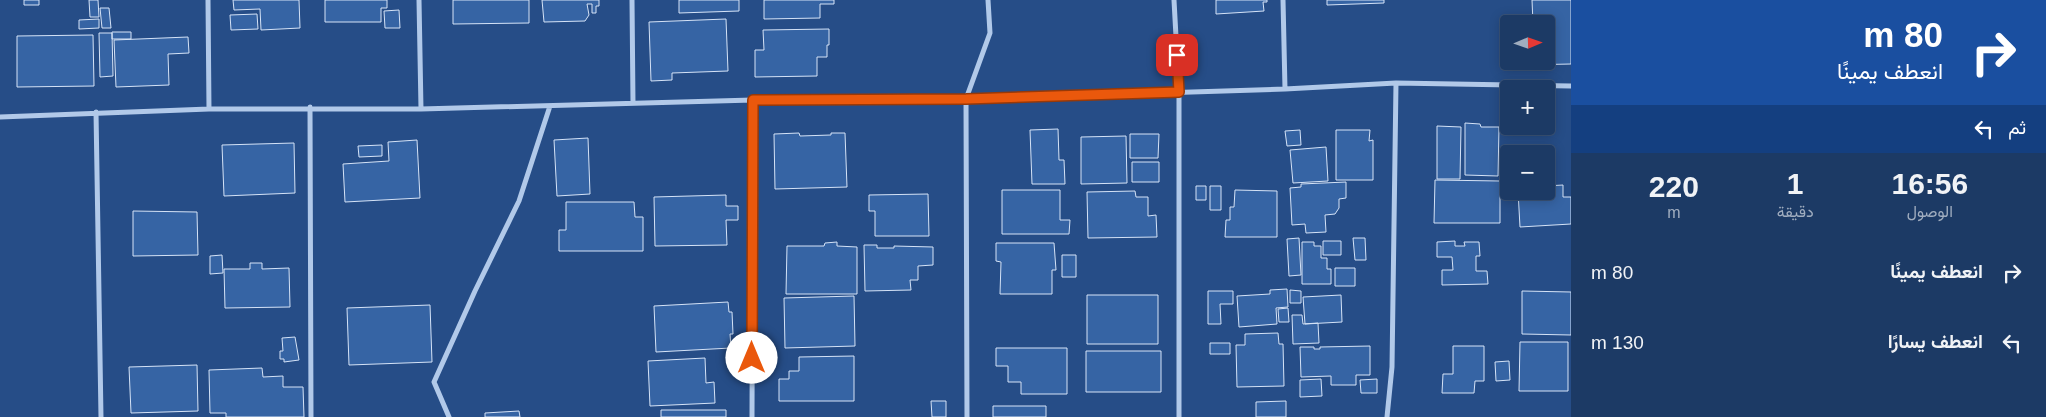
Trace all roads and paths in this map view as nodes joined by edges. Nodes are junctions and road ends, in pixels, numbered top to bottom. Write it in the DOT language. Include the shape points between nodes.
graph roads {
  1 [pos="208,0"];
  2 [pos="420,0"];
  3 [pos="632,0"];
  4 [pos="988,0"];
  5 [pos="1174,0"];
  6 [pos="1283,0"];
  7 [pos="1396,84"];
  8 [pos="1571,86"];
  9 [pos="1285,90"];
  10 [pos="1179,92"];
  11 [pos="966,99"];
  12 [pos="753,100"];
  13 [pos="633,103"];
  14 [pos="550,106"];
  15 [pos="310,108"];
  16 [pos="209,109"];
  17 [pos="421,109"];
  18 [pos="96,112"];
  19 [pos="0,117"];
  20 [pos="101,417"];
  21 [pos="311,417"];
  22 [pos="449,417"];
  23 [pos="752,417"];
  24 [pos="968,417"];
  25 [pos="1179,417"];
  26 [pos="1387,417"];
  1 -- 16 [label="street"];
  2 -- 17 [label="street"];
  3 -- 13 [label="street"];
  4 -- 11 [label="street" via="990,32"];
  5 -- 10 [label="street"];
  6 -- 9 [label="street"];
  7 -- 8 [label="street"];
  7 -- 9 [label="street"];
  7 -- 26 [label="street" via="1392,367"];
  9 -- 10 [label="street"];
  10 -- 11 [label="street"];
  10 -- 25 [label="street"];
  11 -- 12 [label="street"];
  11 -- 24 [label="street"];
  12 -- 13 [label="street"];
  12 -- 23 [label="street"];
  13 -- 14 [label="street"];
  14 -- 17 [label="street"];
  14 -- 22 [label="street" via="519,200 434,382"];
  15 -- 16 [label="street"];
  15 -- 17 [label="street"];
  15 -- 21 [label="street"];
  16 -- 18 [label="street"];
  18 -- 19 [label="street"];
  18 -- 20 [label="street"];
}
